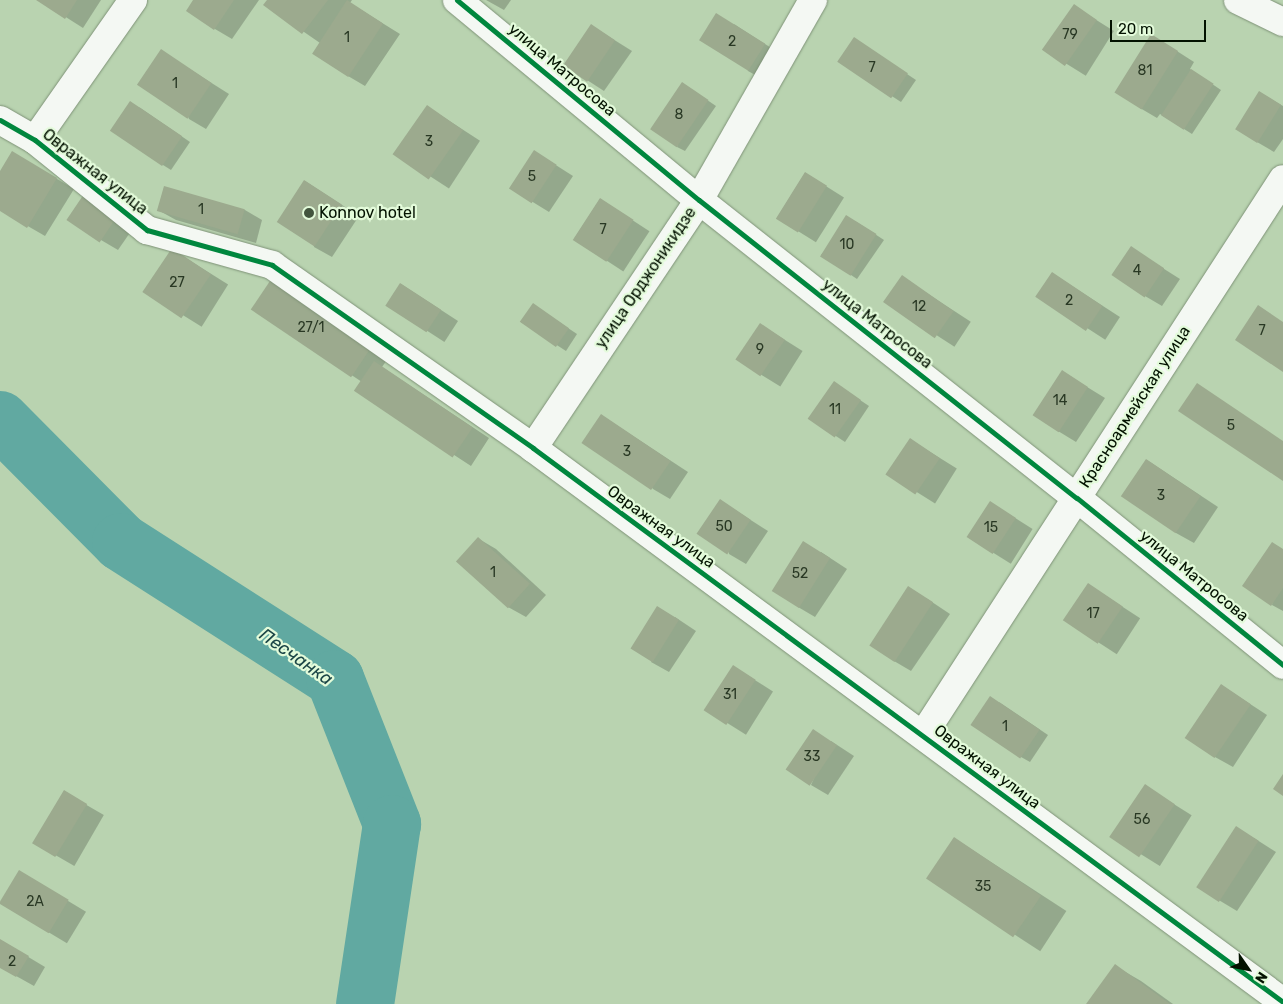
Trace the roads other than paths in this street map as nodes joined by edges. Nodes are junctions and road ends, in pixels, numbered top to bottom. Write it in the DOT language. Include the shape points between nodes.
graph roads {
  1 [pos="134,0"];
  2 [pos="457,0"];
  3 [pos="813,0"];
  4 [pos="1238,0"];
  5 [pos="1283,22"];
  6 [pos="0,120"];
  7 [pos="35,140"];
  8 [pos="1283,179"];
  9 [pos="699,200"];
  10 [pos="533,448"];
  11 [pos="1077,498"];
  12 [pos="1283,665"];
  13 [pos="923,735"];
  14 [pos="1283,1002"];
  1 -- 7 [label="street"];
  2 -- 9 [label="street, улица Матросова"];
  3 -- 9 [label="street, улица Орджоникидзе"];
  4 -- 5 [label="street"];
  6 -- 7 [label="street, Овражная улица"];
  7 -- 10 [label="street, Овражная улица" via="147,230 272,265"];
  8 -- 11 [label="street, Красноармейская улица"];
  9 -- 10 [label="street, улица Орджоникидзе"];
  9 -- 11 [label="street, улица Матросова"];
  10 -- 13 [label="street, Овражная улица"];
  11 -- 12 [label="street, улица Матросова"];
  11 -- 13 [label="street, Красноармейская улица"];
  13 -- 14 [label="street, Овражная улица"];
}
